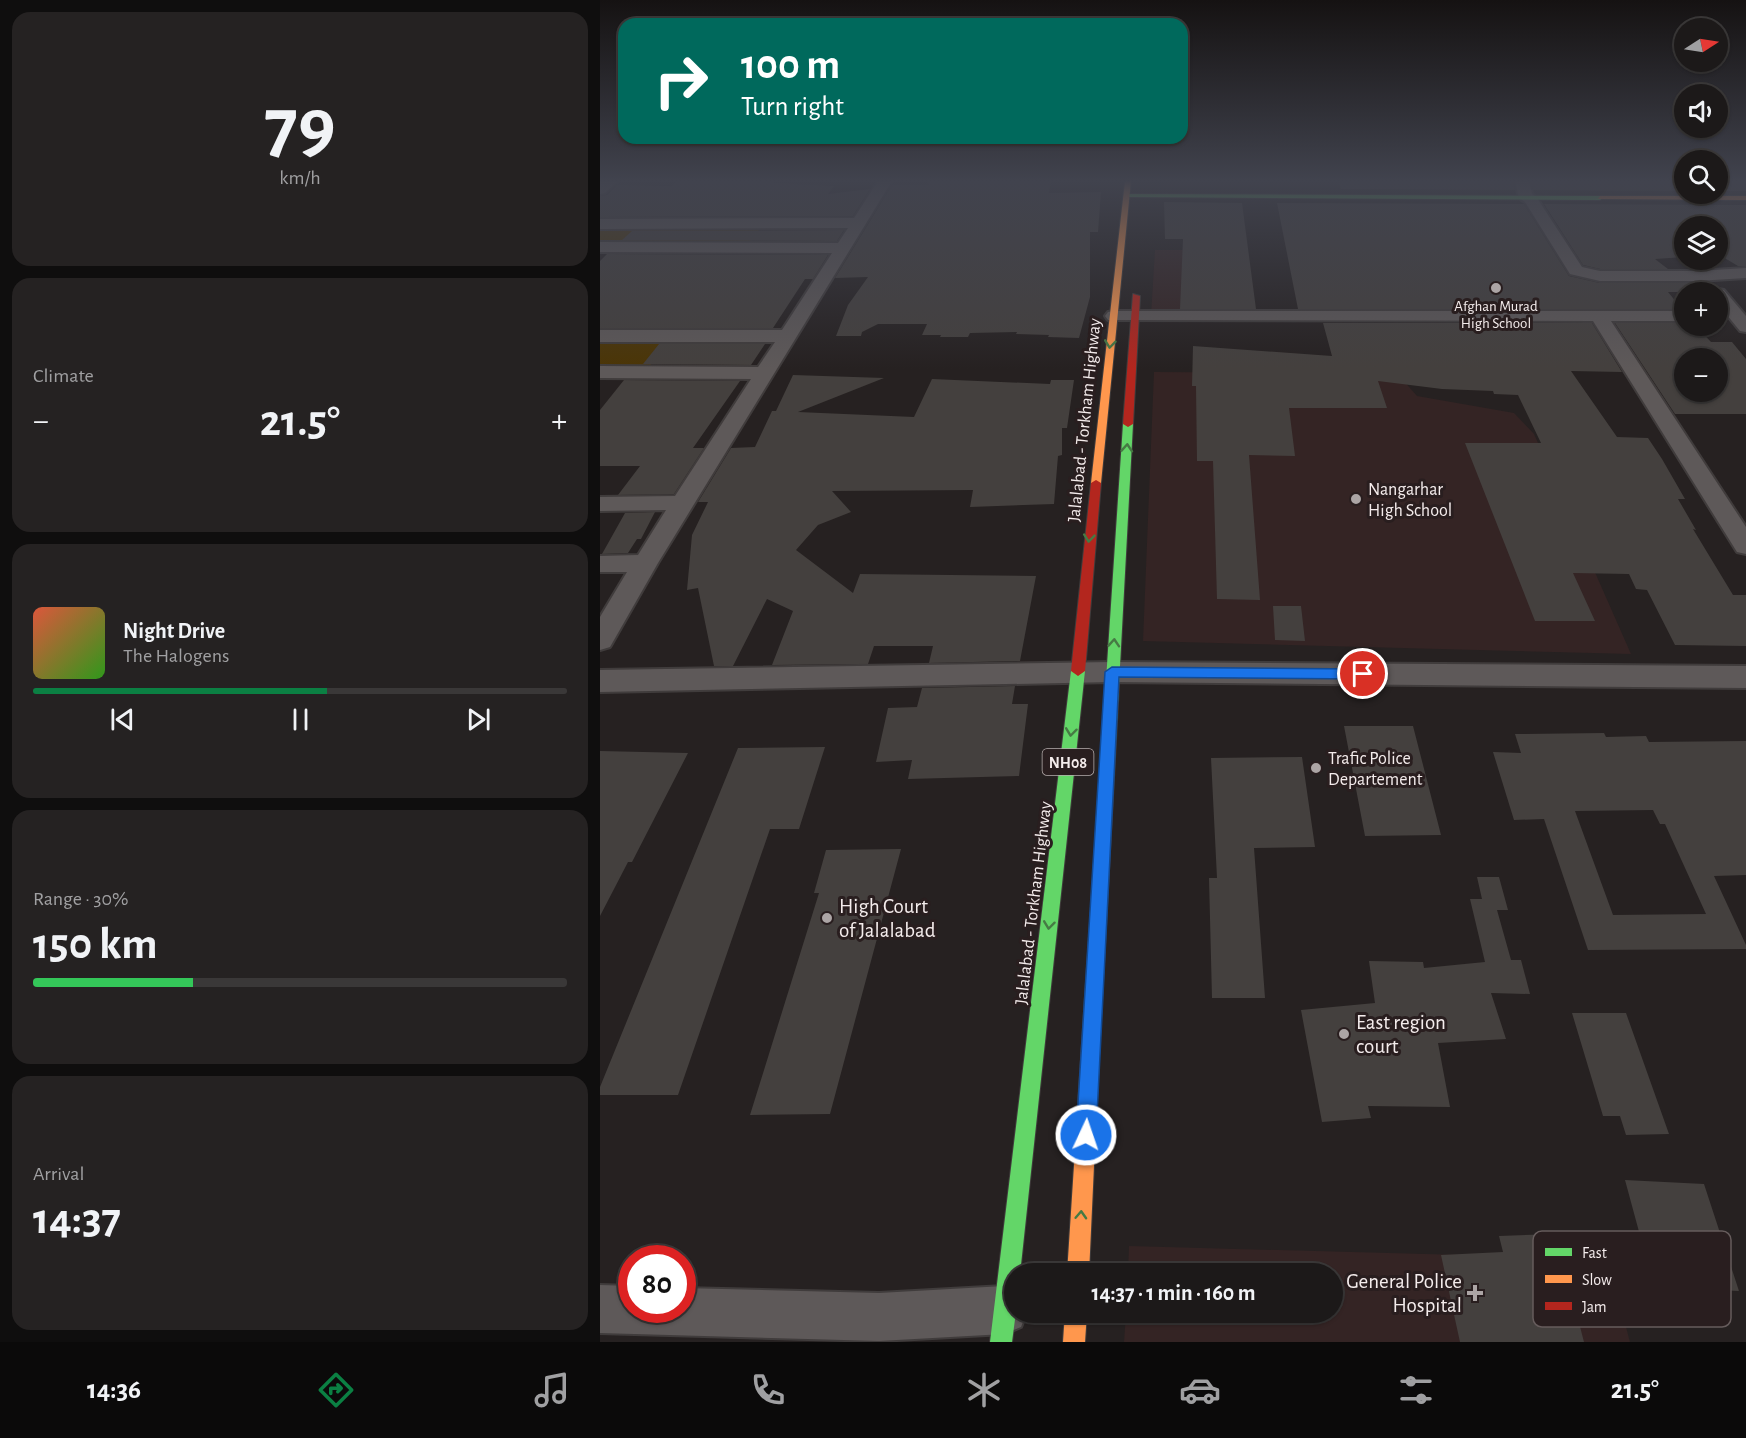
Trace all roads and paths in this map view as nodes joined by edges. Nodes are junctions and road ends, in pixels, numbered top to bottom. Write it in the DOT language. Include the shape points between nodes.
graph roads {
  1 [pos="846,244"];
  2 [pos="1122,244"];
  3 [pos="1559,244"];
  4 [pos="600,247"];
  5 [pos="843,248"];
  6 [pos="1746,273"];
  7 [pos="1697,276"];
  8 [pos="1707,282"];
  9 [pos="1137,284"];
  10 [pos="1728,306"];
  11 [pos="1114,316"];
  12 [pos="1135,316"];
  13 [pos="1599,316"];
  14 [pos="1674,316"];
  15 [pos="1741,321"];
  16 [pos="600,336"];
  17 [pos="787,336"];
  18 [pos="600,372"];
  19 [pos="765,373"];
  20 [pos="600,504"];
  21 [pos="683,504"];
  22 [pos="1746,546"];
  23 [pos="645,563"];
  24 [pos="600,564"];
  25 [pos="600,640"];
  26 [pos="1112,672"];
  27 [pos="1078,673"];
  28 [pos="1746,677"];
  29 [pos="600,681"];
  30 [pos="1079,1263"];
  31 [pos="600,1310"];
  32 [pos="1075,1323"];
  33 [pos="1002,1326"];
  34 [pos="1074,1342"];
  1 -- 5 [label="street"];
  2 -- 11 [label="main road, Jalalabad - Torkham Highway / NH08"];
  3 -- 7 [label="street" via="1576,270 1590,275"];
  4 -- 5 [label="street"];
  5 -- 17 [label="street"];
  6 -- 7 [label="street"];
  7 -- 8 [label="street"];
  9 -- 12 [label="main road, NH08"];
  10 -- 15 [label="street"];
  11 -- 12 [label="street"];
  11 -- 27 [label="main road, Jalalabad - Torkham Highway / NH08, one-way"];
  12 -- 13 [label="street"];
  26 -- 12 [label="main road, NH08, one-way"];
  13 -- 14 [label="street"];
  13 -- 22 [label="street"];
  16 -- 17 [label="street"];
  17 -- 19 [label="street"];
  18 -- 19 [label="street"];
  19 -- 21 [label="street"];
  20 -- 21 [label="street"];
  21 -- 23 [label="street"];
  23 -- 24 [label="street"];
  23 -- 25 [label="street"];
  26 -- 27 [label="street"];
  26 -- 28 [label="street"];
  30 -- 26 [label="main road, NH08, one-way"];
  27 -- 29 [label="street"];
  27 -- 33 [label="main road, Jalalabad - Torkham Highway / NH08, one-way"];
  31 -- 33 [label="street" via="879,1317"];
  32 -- 34 [label="main road"];
}
